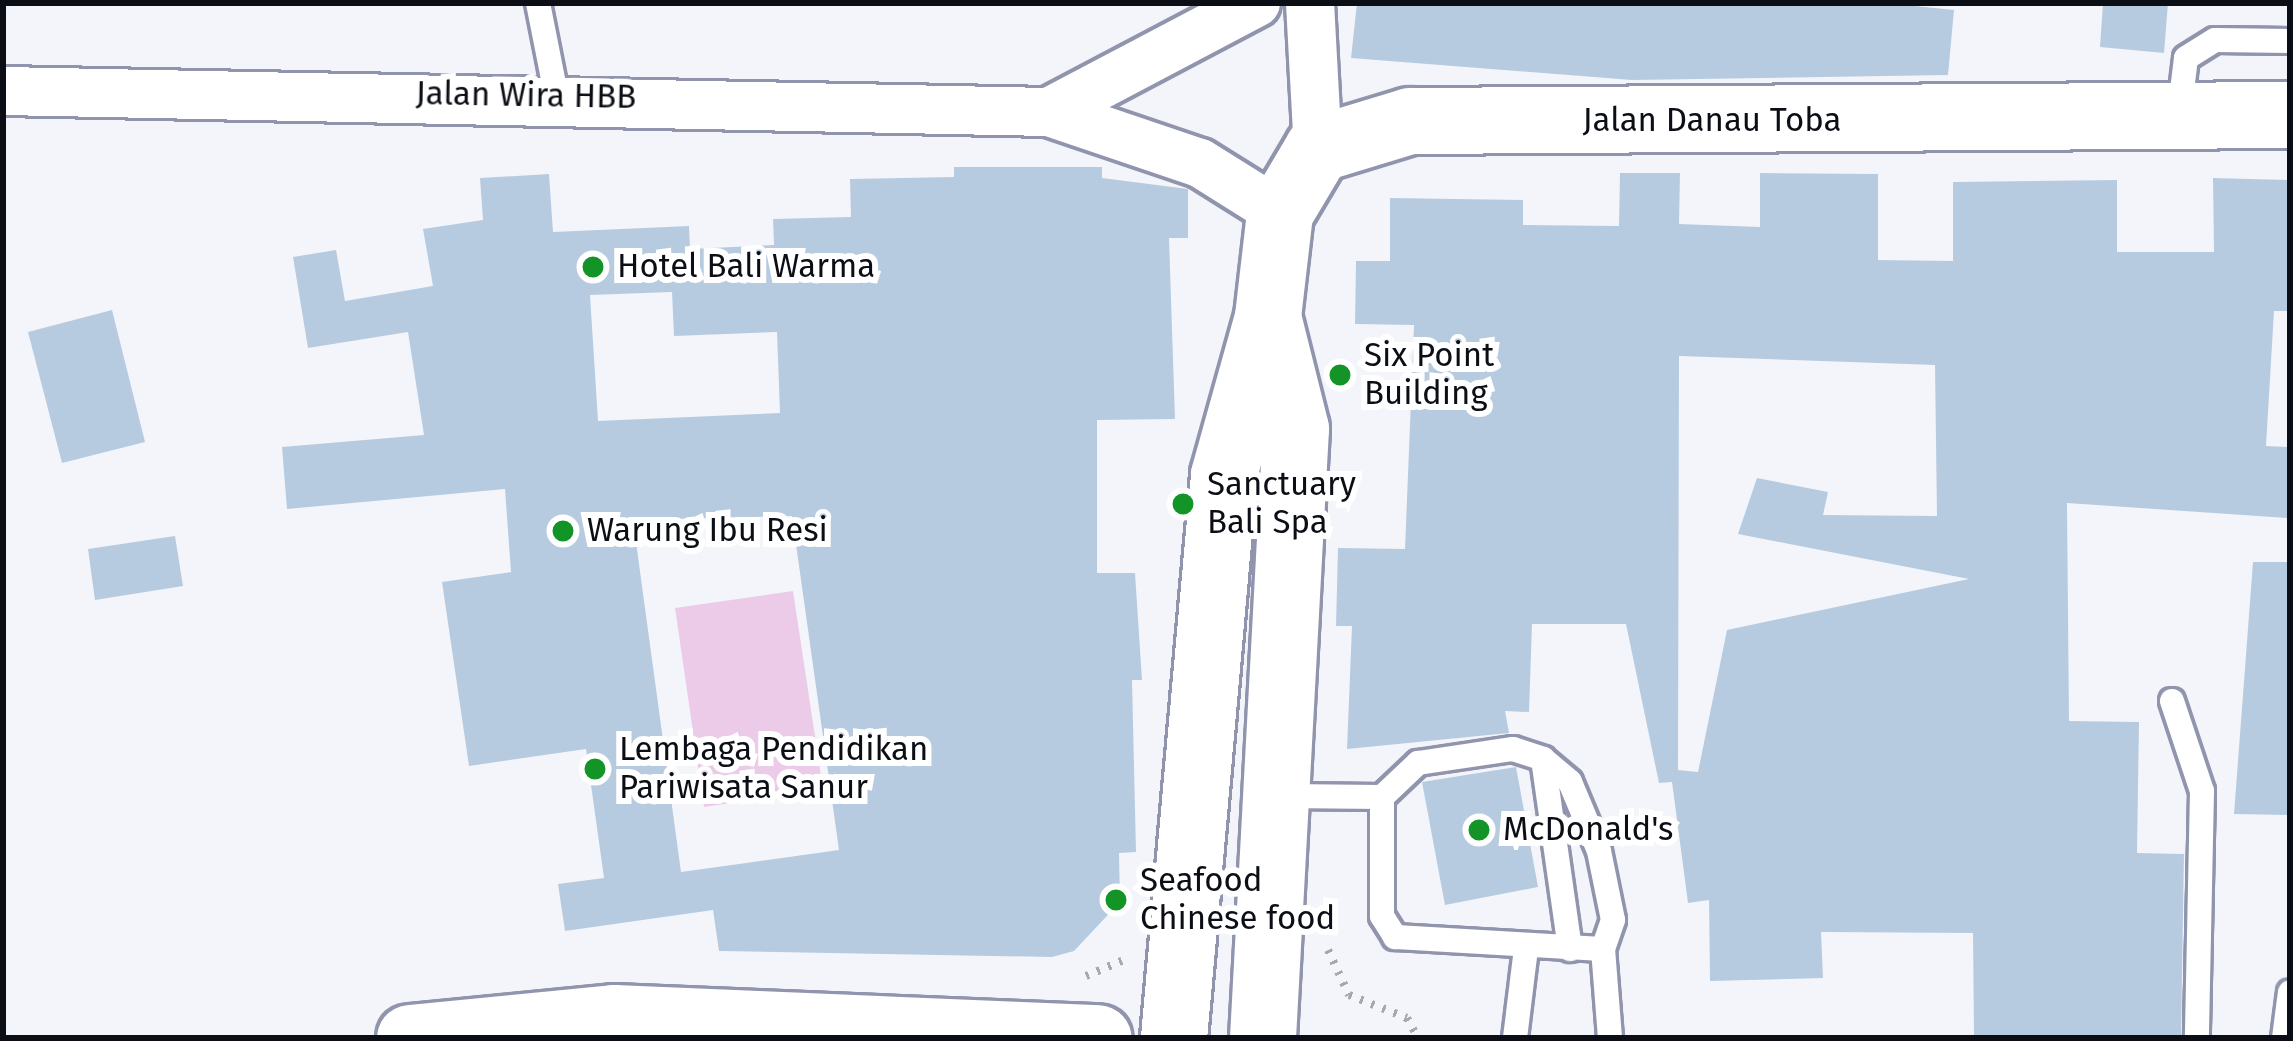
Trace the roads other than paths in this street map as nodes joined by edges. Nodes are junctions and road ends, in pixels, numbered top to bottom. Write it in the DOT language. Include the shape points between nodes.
graph roads {
  1 [pos="538,3"];
  2 [pos="1256,3"];
  3 [pos="1310,3"];
  4 [pos="2290,41"];
  5 [pos="3,91"];
  6 [pos="556,94"];
  7 [pos="1049,112"];
  8 [pos="2290,115"];
  9 [pos="2179,117"];
  10 [pos="1318,149"];
  11 [pos="1280,213"];
  12 [pos="1268,317"];
  13 [pos="2173,701"];
  14 [pos="1543,759"];
  15 [pos="1283,796"];
  16 [pos="1382,797"];
  17 [pos="1526,950"];
  18 [pos="1570,950"];
  19 [pos="1604,950"];
  20 [pos="2290,992"];
  21 [pos="410,1038"];
  22 [pos="1099,1038"];
  23 [pos="1174,1038"];
  24 [pos="1263,1038"];
  25 [pos="1515,1038"];
  26 [pos="1610,1038"];
  27 [pos="2197,1038"];
  28 [pos="2284,1038"];
  1 -- 6 [label="lane"];
  2 -- 7 [label="street, Jalan Wira HBB"];
  3 -- 10 [label="street"];
  4 -- 9 [label="lane" via="2215,40 2186,58"];
  5 -- 6 [label="street, Jalan Wira HBB"];
  6 -- 7 [label="street, Jalan Wira HBB"];
  7 -- 11 [label="street, Jalan Wira HBB" via="1200,163"];
  8 -- 9 [label="main road, Jalan Danau Toba"];
  9 -- 10 [label="main road, Jalan Danau Toba" via="1410,121"];
  10 -- 11 [label="main road"];
  11 -- 12 [label="main road"];
  12 -- 15 [label="main road" via="1296,428"];
  12 -- 23 [label="main road" via="1224,476"];
  13 -- 27 [label="lane" via="2202,790"];
  14 -- 16 [label="lane" via="1513,749 1418,764"];
  14 -- 18 [label="lane"];
  14 -- 19 [label="lane" via="1591,820 1613,920"];
  15 -- 16 [label="lane"];
  15 -- 24 [label="main road"];
  16 -- 17 [label="lane" via="1382,916 1395,937"];
  17 -- 18 [label="lane"];
  17 -- 25 [label="lane"];
  18 -- 19 [label="lane"];
  19 -- 26 [label="lane"];
  20 -- 28 [label="lane"];
  21 -- 22 [label="main road" via="614,1018"];
}
